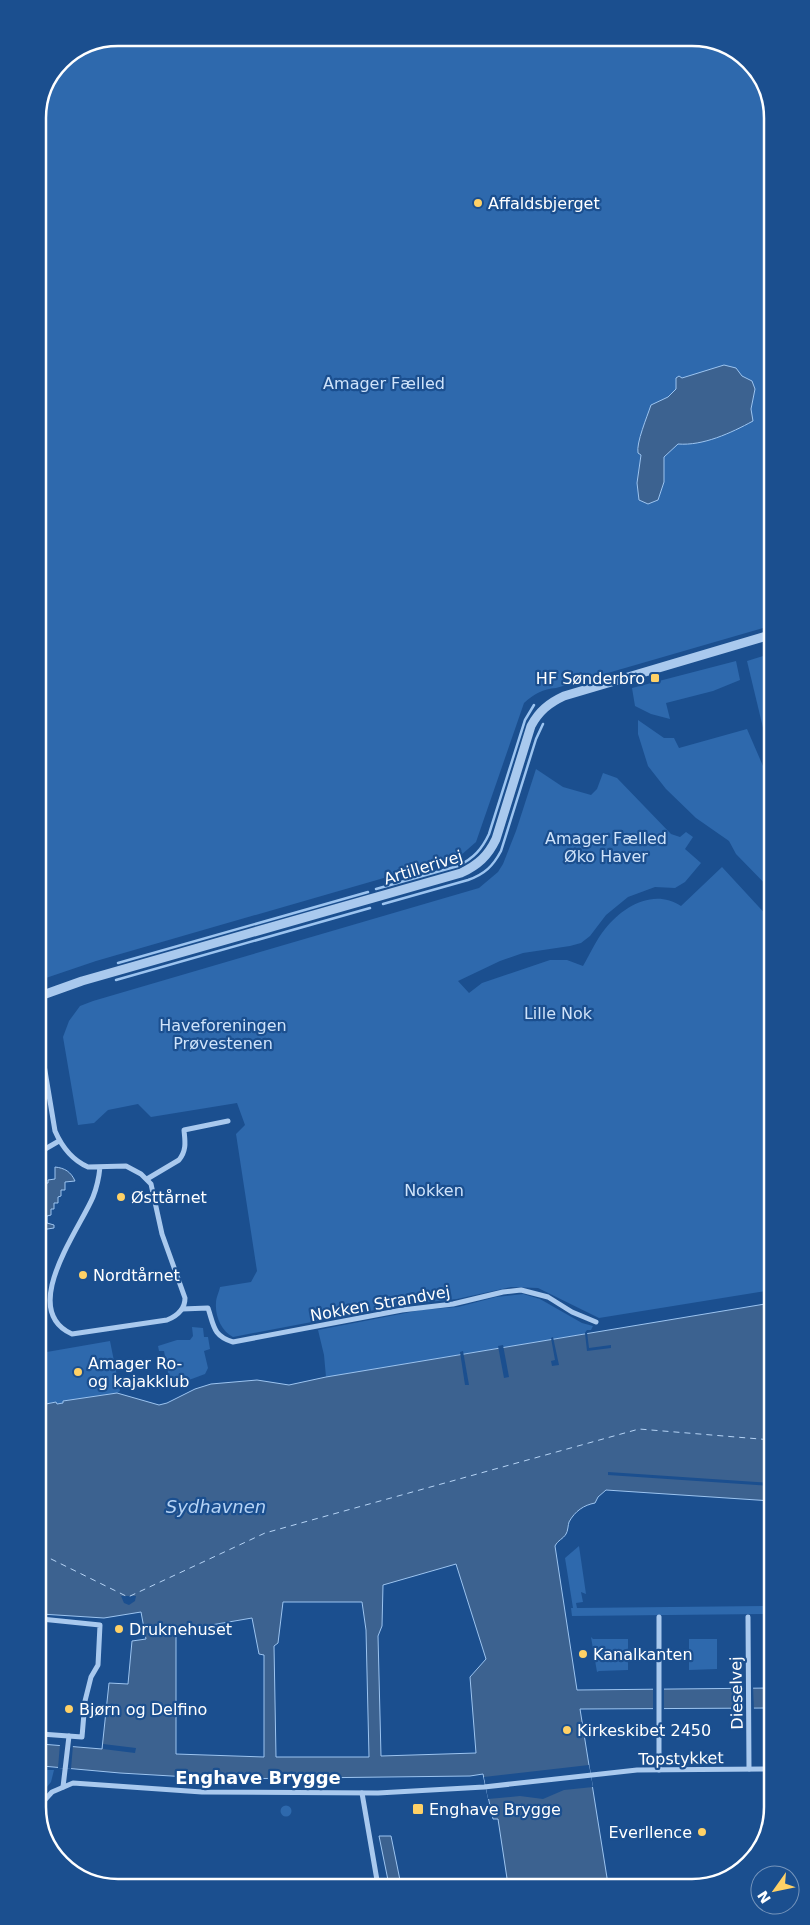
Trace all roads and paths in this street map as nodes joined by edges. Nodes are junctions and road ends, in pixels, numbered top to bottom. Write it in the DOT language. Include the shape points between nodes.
graph roads {
  1 [pos="764,637"];
  2 [pos="46,994"];
  3 [pos="46,1077"];
  4 [pos="228,1121"];
  5 [pos="60,1141"];
  6 [pos="46,1149"];
  7 [pos="100,1167"];
  8 [pos="147,1179"];
  9 [pos="182,1309"];
  10 [pos="596,1322"];
  11 [pos="658,1617"];
  12 [pos="748,1617"];
  13 [pos="46,1620"];
  14 [pos="46,1734"];
  15 [pos="69,1736"];
  16 [pos="749,1769"];
  17 [pos="764,1769"];
  18 [pos="659,1770"];
  19 [pos="63,1787"];
  20 [pos="362,1792"];
  21 [pos="46,1799"];
  22 [pos="377,1879"];
  1 -- 2 [label="street, Artillerivej" via="564,696 543,708 531,726 496,839 490,851 474,867"];
  3 -- 5 [label="street" via="55,1132"];
  4 -- 8 [label="street" via="184,1130 186,1144 183,1156"];
  5 -- 6 [label="street"];
  5 -- 7 [label="street" via="80,1163"];
  7 -- 8 [label="street" via="126,1166"];
  7 -- 9 [label="street" via="93,1198 65,1249 55,1275 50,1307 56,1322 72,1334 83,1333 167,1320"];
  8 -- 9 [label="street" via="153,1190 162,1234 184,1294"];
  9 -- 10 [label="street, Nokken Strandvej" via="208,1308 220,1337 233,1342 521,1290 548,1297"];
  11 -- 18 [label="street"];
  12 -- 16 [label="street, Dieselvej"];
  13 -- 15 [label="street" via="100,1625 98,1665 91,1677 85,1701 82,1737"];
  14 -- 15 [label="street"];
  15 -- 19 [label="street"];
  16 -- 17 [label="street, Topstykket"];
  16 -- 18 [label="street, Topstykket"];
  18 -- 20 [label="street, Topstykket" via="486,1787"];
  19 -- 20 [label="street, Topstykket" via="73,1783 202,1792"];
  19 -- 21 [label="street"];
  20 -- 22 [label="street"];
}
